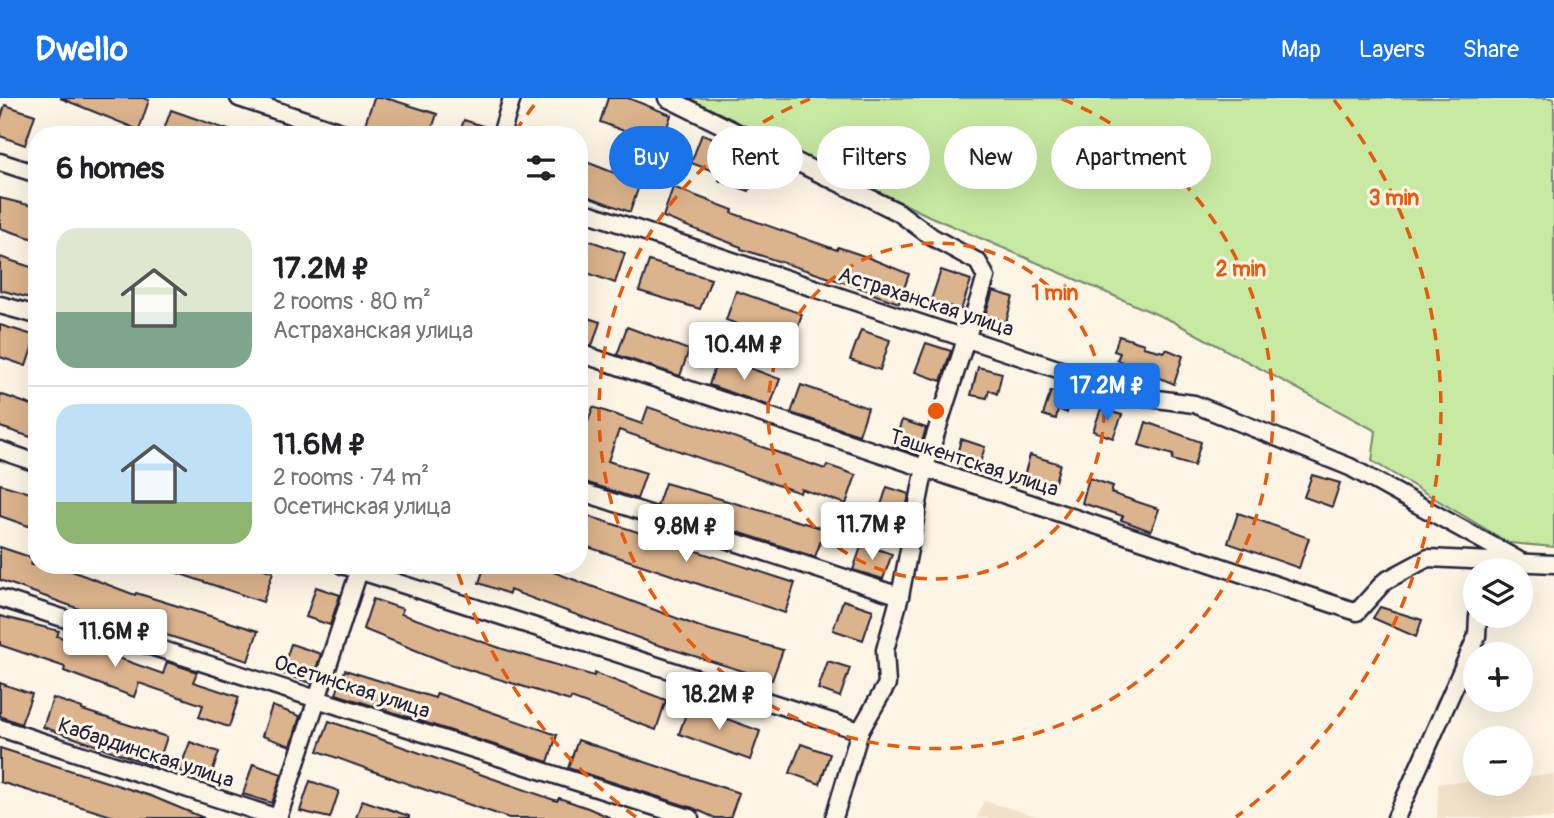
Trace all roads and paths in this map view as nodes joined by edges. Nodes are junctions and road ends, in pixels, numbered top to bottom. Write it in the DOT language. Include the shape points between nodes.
graph roads {
  1 [pos="239,98"];
  2 [pos="512,98"];
  3 [pos="667,98"];
  4 [pos="323,126"];
  5 [pos="504,126"];
  6 [pos="0,162"];
  7 [pos="28,171"];
  8 [pos="588,213"];
  9 [pos="0,305"];
  10 [pos="28,313"];
  11 [pos="967,338"];
  12 [pos="588,356"];
  13 [pos="0,450"];
  14 [pos="28,460"];
  15 [pos="925,467"];
  16 [pos="588,494"];
  17 [pos="1516,558"];
  18 [pos="1463,563"];
  19 [pos="1533,563"];
  20 [pos="1554,564"];
  21 [pos="358,574"];
  22 [pos="379,574"];
  23 [pos="900,596"];
  24 [pos="0,598"];
  25 [pos="1477,628"];
  26 [pos="319,698"];
  27 [pos="0,728"];
  28 [pos="860,730"];
  29 [pos="278,818"];
  30 [pos="690,818"];
  31 [pos="834,818"];
  32 [pos="1396,818"];
  1 -- 4 [label="street"];
  2 -- 5 [label="street"];
  3 -- 11 [label="street" via="898,212 978,262 986,276"];
  6 -- 7 [label="street"];
  8 -- 11 [label="street, Астраханская улица"];
  9 -- 10 [label="street"];
  11 -- 15 [label="street"];
  11 -- 17 [label="street, Астраханская улица" via="1142,397 1194,404 1350,467"];
  12 -- 15 [label="street, Ташкентская улица"];
  13 -- 14 [label="street"];
  15 -- 18 [label="street, Ташкентская улица" via="1357,612 1385,581 1428,558"];
  15 -- 23 [label="street"];
  16 -- 23 [label="street"];
  19 -- 20 [label="street"];
  21 -- 26 [label="street"];
  22 -- 28 [label="street"];
  23 -- 28 [label="street" via="885,650 887,684"];
  24 -- 26 [label="street, Осетинская улица"];
  25 -- 32 [label="street"];
  26 -- 29 [label="street"];
  26 -- 30 [label="street, Осетинская улица"];
  27 -- 29 [label="street, Кабардинская улица"];
  28 -- 31 [label="street"];
}
